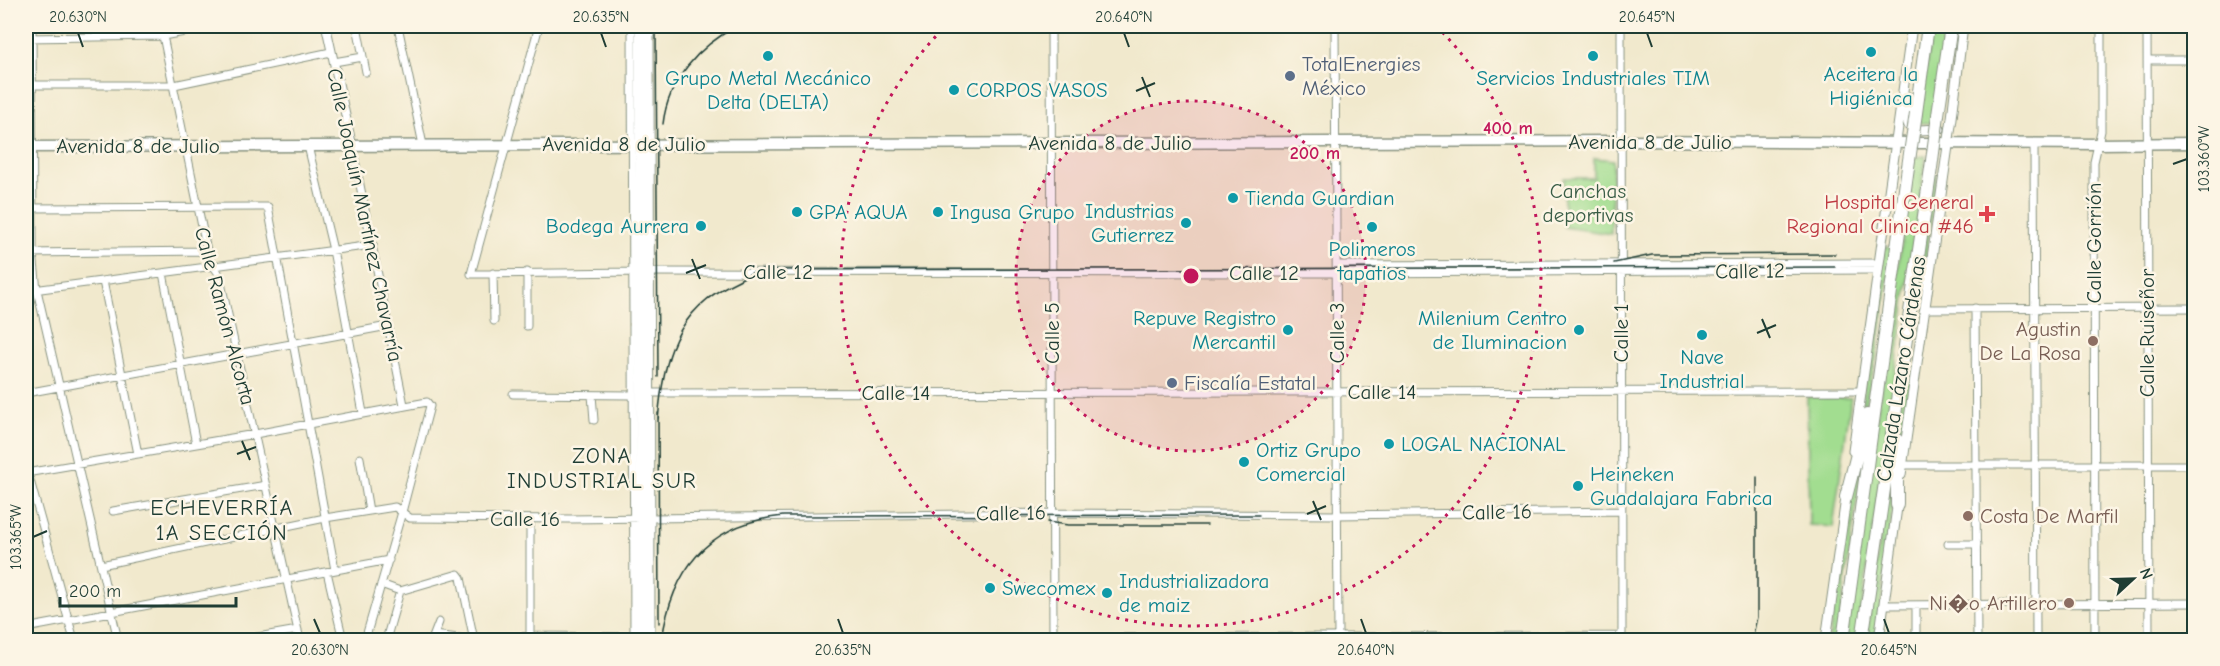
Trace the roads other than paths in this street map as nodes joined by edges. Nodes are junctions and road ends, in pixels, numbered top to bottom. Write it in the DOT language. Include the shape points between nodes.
graph roads {
  1 [pos="32,26"];
  2 [pos="161,26"];
  3 [pos="217,26"];
  4 [pos="326,26"];
  5 [pos="357,26"];
  6 [pos="398,26"];
  7 [pos="539,26"];
  8 [pos="632,26"];
  9 [pos="640,26"];
  10 [pos="649,26"];
  11 [pos="1051,26"];
  12 [pos="1335,26"];
  13 [pos="1621,26"];
  14 [pos="1912,26"];
  15 [pos="1928,26"];
  16 [pos="1951,26"];
  17 [pos="1963,26"];
  18 [pos="2101,26"];
  19 [pos="2147,26"];
  20 [pos="163,36"];
  21 [pos="29,38"];
  22 [pos="1909,44"];
  23 [pos="331,52"];
  24 [pos="363,57"];
  25 [pos="2147,60"];
  26 [pos="2194,60"];
  27 [pos="334,62"];
  28 [pos="366,72"];
  29 [pos="29,85"];
  30 [pos="174,85"];
  31 [pos="1952,118"];
  32 [pos="1620,141"];
  33 [pos="1052,143"];
  34 [pos="1335,143"];
  35 [pos="1896,143"];
  36 [pos="1948,143"];
  37 [pos="2147,143"];
  38 [pos="2194,143"];
  39 [pos="640,144"];
  40 [pos="2034,144"];
  41 [pos="2099,144"];
  42 [pos="352,145"];
  43 [pos="423,145"];
  44 [pos="506,145"];
  45 [pos="186,146"];
  46 [pos="308,146"];
  47 [pos="29,147"];
  48 [pos="198,207"];
  49 [pos="29,208"];
  50 [pos="373,245"];
  51 [pos="333,250"];
  52 [pos="207,251"];
  53 [pos="29,253"];
  54 [pos="278,257"];
  55 [pos="1620,264"];
  56 [pos="1336,265"];
  57 [pos="214,266"];
  58 [pos="1879,266"];
  59 [pos="527,272"];
  60 [pos="633,272"];
  61 [pos="650,272"];
  62 [pos="1620,272"];
  63 [pos="163,273"];
  64 [pos="493,273"];
  65 [pos="1337,273"];
  66 [pos="1052,274"];
  67 [pos="103,281"];
  68 [pos="37,290"];
  69 [pos="26,291"];
  70 [pos="2147,307"];
  71 [pos="1975,308"];
  72 [pos="2034,308"];
  73 [pos="2093,308"];
  74 [pos="2194,308"];
  75 [pos="1925,309"];
  76 [pos="494,321"];
  77 [pos="388,326"];
  78 [pos="527,326"];
  79 [pos="348,333"];
  80 [pos="292,344"];
  81 [pos="238,354"];
  82 [pos="1882,359"];
  83 [pos="181,365"];
  84 [pos="121,376"];
  85 [pos="60,387"];
  86 [pos="1620,391"];
  87 [pos="1337,392"];
  88 [pos="1861,392"];
  89 [pos="26,393"];
  90 [pos="650,393"];
  91 [pos="1052,393"];
  92 [pos="513,394"];
  93 [pos="592,395"];
  94 [pos="633,395"];
  95 [pos="1898,400"];
  96 [pos="404,405"];
  97 [pos="363,413"];
  98 [pos="594,420"];
  99 [pos="307,425"];
  100 [pos="255,434"];
  101 [pos="196,444"];
  102 [pos="138,454"];
  103 [pos="360,458"];
  104 [pos="78,464"];
  105 [pos="1903,465"];
  106 [pos="1976,465"];
  107 [pos="2035,465"];
  108 [pos="2094,465"];
  109 [pos="2148,465"];
  110 [pos="2194,465"];
  111 [pos="26,471"];
  112 [pos="266,485"];
  113 [pos="1846,497"];
  114 [pos="1897,505"];
  115 [pos="113,511"];
  116 [pos="1621,511"];
  117 [pos="369,512"];
  118 [pos="402,512"];
  119 [pos="1052,513"];
  120 [pos="1338,515"];
  121 [pos="325,518"];
  122 [pos="642,518"];
  123 [pos="530,519"];
  124 [pos="275,528"];
  125 [pos="1948,544"];
  126 [pos="1977,544"];
  127 [pos="389,560"];
  128 [pos="101,565"];
  129 [pos="331,571"];
  130 [pos="287,579"];
  131 [pos="381,584"];
  132 [pos="400,591"];
  133 [pos="2194,603"];
  134 [pos="2095,604"];
  135 [pos="2149,604"];
  136 [pos="1884,605"];
  137 [pos="1916,605"];
  138 [pos="1976,605"];
  139 [pos="2036,605"];
  140 [pos="111,612"];
  141 [pos="69,620"];
  142 [pos="438,622"];
  143 [pos="26,628"];
  144 [pos="298,630"];
  145 [pos="433,638"];
  146 [pos="530,638"];
  147 [pos="1622,638"];
  148 [pos="637,639"];
  149 [pos="1053,639"];
  150 [pos="1338,639"];
  151 [pos="74,640"];
  152 [pos="118,640"];
  153 [pos="240,640"];
  154 [pos="300,640"];
  155 [pos="343,640"];
  156 [pos="364,640"];
  157 [pos="386,640"];
  158 [pos="474,640"];
  159 [pos="651,640"];
  160 [pos="1826,640"];
  161 [pos="1843,640"];
  162 [pos="1862,640"];
  163 [pos="1879,640"];
  164 [pos="1916,640"];
  165 [pos="1977,640"];
  166 [pos="2036,640"];
  167 [pos="2095,640"];
  168 [pos="2149,640"];
  1 -- 21 [label="street"];
  2 -- 20 [label="street, Calle Ramón Alcorta"];
  3 -- 20 [label="street"];
  4 -- 23 [label="street, Calle Joaquín Martínez Chavarría"];
  5 -- 24 [label="street"];
  6 -- 43 [label="street"];
  7 -- 44 [label="street"];
  8 -- 39 [label="street"];
  9 -- 39 [label="main road"];
  10 -- 39 [label="main road"];
  11 -- 33 [label="street, Calle 5"];
  12 -- 34 [label="street, Calle 3"];
  13 -- 32 [label="street, Calle 1"];
  14 -- 22 [label="main road, Calzada Lázaro Cárdenas"];
  15 -- 82 [label="highway, Calzada Lázaro Cárdenas, bridge"];
  16 -- 95 [label="highway, Calzada Lázaro Cárdenas, bridge"];
  17 -- 31 [label="main road, Calzada Lázaro Cárdenas"];
  18 -- 41 [label="street, Calle Gorrión"];
  19 -- 25 [label="street, Calle Ruiseñor"];
  20 -- 21 [label="street"];
  20 -- 30 [label="street, Calle Ramón Alcorta"];
  21 -- 29 [label="street"];
  22 -- 31 [label="main road" via="1907,123 1912,128 1941,129"];
  22 -- 35 [label="main road, Calzada Lázaro Cárdenas"];
  23 -- 27 [label="street, Calle Joaquín Martínez Chavarría"];
  23 -- 30 [label="street"];
  24 -- 27 [label="street"];
  24 -- 28 [label="street"];
  25 -- 26 [label="street"];
  25 -- 37 [label="street, Calle Ruiseñor"];
  27 -- 42 [label="street, Calle Joaquín Martínez Chavarría"];
  29 -- 30 [label="street"];
  29 -- 47 [label="street"];
  30 -- 45 [label="street, Calle Ramón Alcorta"];
  31 -- 36 [label="main road, Calzada Lázaro Cárdenas"];
  32 -- 34 [label="main road, Avenida 8 de Julio"];
  32 -- 35 [label="main road, Avenida 8 de Julio"];
  32 -- 55 [label="street, Calle 1"];
  33 -- 34 [label="main road, Avenida 8 de Julio"];
  33 -- 39 [label="main road, Avenida 8 de Julio"];
  33 -- 66 [label="street, Calle 5"];
  34 -- 56 [label="street, Calle 3"];
  35 -- 36 [label="main road, Avenida 8 de Julio"];
  35 -- 58 [label="main road, Calzada Lázaro Cárdenas"];
  36 -- 40 [label="main road, Avenida 8 de Julio"];
  36 -- 75 [label="main road, Calzada Lázaro Cárdenas"];
  37 -- 38 [label="main road, Avenida 8 de Julio"];
  37 -- 41 [label="main road, Avenida 8 de Julio"];
  37 -- 70 [label="street, Calle Ruiseñor"];
  39 -- 44 [label="main road, Avenida 8 de Julio"];
  39 -- 60 [label="street"];
  39 -- 61 [label="main road"];
  39 -- 122 [label="main road"];
  40 -- 41 [label="main road, Avenida 8 de Julio"];
  40 -- 72 [label="street"];
  41 -- 73 [label="street, Calle Gorrión" via="2094,162"];
  42 -- 43 [label="main road, Avenida 8 de Julio"];
  42 -- 46 [label="main road, Avenida 8 de Julio"];
  42 -- 50 [label="street, Calle Joaquín Martínez Chavarría"];
  43 -- 44 [label="main road, Avenida 8 de Julio"];
  44 -- 64 [label="street" via="471,273"];
  45 -- 46 [label="main road, Avenida 8 de Julio"];
  45 -- 47 [label="main road, Avenida 8 de Julio"];
  45 -- 48 [label="street, Calle Ramón Alcorta"];
  46 -- 51 [label="street"];
  47 -- 49 [label="street"];
  48 -- 49 [label="street"];
  48 -- 52 [label="street, Calle Ramón Alcorta"];
  48 -- 54 [label="street" via="268,207"];
  49 -- 53 [label="street"];
  50 -- 51 [label="street"];
  50 -- 77 [label="street, Calle Joaquín Martínez Chavarría"];
  51 -- 54 [label="street"];
  51 -- 79 [label="street"];
  52 -- 53 [label="street"];
  52 -- 57 [label="street, Calle Ramón Alcorta"];
  53 -- 68 [label="street"];
  54 -- 57 [label="street"];
  54 -- 80 [label="street"];
  55 -- 56 [label="street, Calle 12"];
  55 -- 58 [label="street, Calle 12"];
  55 -- 62 [label="street, Calle 1"];
  56 -- 65 [label="street, Calle 3"];
  57 -- 63 [label="street"];
  57 -- 81 [label="street, Calle Ramón Alcorta"];
  58 -- 62 [label="street, Calle 12"];
  58 -- 88 [label="main road, Calzada Lázaro Cárdenas"];
  59 -- 60 [label="street"];
  59 -- 64 [label="street"];
  59 -- 78 [label="street"];
  60 -- 94 [label="street"];
  61 -- 66 [label="street, Calle 12"];
  61 -- 90 [label="main road"];
  62 -- 65 [label="street, Calle 12"];
  62 -- 86 [label="street, Calle 1"];
  63 -- 67 [label="street"];
  63 -- 83 [label="street"];
  64 -- 76 [label="street"];
  65 -- 66 [label="street, Calle 12"];
  65 -- 87 [label="street, Calle 3"];
  66 -- 91 [label="street, Calle 5"];
  67 -- 68 [label="street"];
  67 -- 84 [label="street"];
  68 -- 69 [label="street"];
  68 -- 85 [label="street"];
  70 -- 73 [label="street"];
  70 -- 74 [label="street"];
  70 -- 109 [label="street, Calle Ruiseñor"];
  71 -- 72 [label="street"];
  71 -- 75 [label="street"];
  71 -- 106 [label="street"];
  72 -- 73 [label="street"];
  72 -- 107 [label="street"];
  73 -- 108 [label="street, Calle Gorrión"];
  75 -- 105 [label="main road, Calzada Lázaro Cárdenas"];
  77 -- 79 [label="street"];
  77 -- 96 [label="street, Calle Joaquín Martínez Chavarría"];
  79 -- 80 [label="street"];
  79 -- 97 [label="street"];
  80 -- 81 [label="street"];
  80 -- 99 [label="street"];
  81 -- 83 [label="street"];
  81 -- 100 [label="street, Calle Ramón Alcorta"];
  82 -- 113 [label="highway"];
  82 -- 161 [label="highway, Calzada Lázaro Cárdenas"];
  83 -- 84 [label="street"];
  83 -- 101 [label="street"];
  84 -- 85 [label="street"];
  84 -- 102 [label="street"];
  85 -- 89 [label="street"];
  85 -- 104 [label="street"];
  86 -- 87 [label="street, Calle 14"];
  86 -- 88 [label="street, Calle 14"];
  86 -- 116 [label="street, Calle 1"];
  87 -- 91 [label="street, Calle 14"];
  87 -- 120 [label="street, Calle 3"];
  88 -- 113 [label="main road, Calzada Lázaro Cárdenas"];
  90 -- 91 [label="street, Calle 14"];
  90 -- 122 [label="main road"];
  91 -- 119 [label="street, Calle 5"];
  92 -- 93 [label="street"];
  93 -- 94 [label="street"];
  93 -- 98 [label="street"];
  94 -- 122 [label="street"];
  95 -- 114 [label="highway"];
  95 -- 162 [label="highway, Calzada Lázaro Cárdenas"];
  96 -- 97 [label="street"];
  96 -- 118 [label="street" via="425,402 430,406"];
  97 -- 99 [label="street"];
  99 -- 100 [label="street"];
  99 -- 121 [label="street"];
  100 -- 101 [label="street"];
  100 -- 112 [label="street, Calle Ramón Alcorta"];
  101 -- 102 [label="street"];
  102 -- 104 [label="street"];
  103 -- 117 [label="street"];
  104 -- 111 [label="street"];
  104 -- 128 [label="street"];
  105 -- 106 [label="street"];
  105 -- 114 [label="main road, Calzada Lázaro Cárdenas"];
  106 -- 107 [label="street"];
  106 -- 126 [label="street"];
  107 -- 108 [label="street"];
  107 -- 139 [label="street"];
  108 -- 109 [label="street"];
  108 -- 134 [label="street, Calle Gorrión"];
  109 -- 110 [label="street"];
  109 -- 135 [label="street, Calle Ruiseñor"];
  111 -- 141 [label="street"];
  112 -- 115 [label="street"];
  112 -- 124 [label="street, Calle Ramón Alcorta"];
  113 -- 160 [label="main road, Calzada Lázaro Cárdenas"];
  114 -- 136 [label="main road, Calzada Lázaro Cárdenas"];
  116 -- 120 [label="street, Calle 16"];
  116 -- 147 [label="street, Calle 1"];
  117 -- 118 [label="street, Calle 16" via="394,507"];
  117 -- 121 [label="street, Calle 16"];
  118 -- 123 [label="street, Calle 16" via="410,518"];
  118 -- 127 [label="street"];
  119 -- 120 [label="street, Calle 16"];
  119 -- 122 [label="street, Calle 16"];
  119 -- 149 [label="street, Calle 5"];
  120 -- 150 [label="street, Calle 3"];
  121 -- 124 [label="street, Calle 16"];
  121 -- 129 [label="street"];
  122 -- 123 [label="street, Calle 16"];
  122 -- 148 [label="main road"];
  122 -- 159 [label="main road"];
  123 -- 146 [label="street"];
  124 -- 128 [label="street, Calle 16"];
  124 -- 130 [label="street, Calle Ramón Alcorta"];
  125 -- 126 [label="street"];
  126 -- 138 [label="street"];
  127 -- 129 [label="street"];
  127 -- 131 [label="street"];
  128 -- 140 [label="street"];
  129 -- 130 [label="street"];
  129 -- 155 [label="street"];
  130 -- 140 [label="street"];
  130 -- 144 [label="street, Calle Ramón Alcorta"];
  131 -- 132 [label="street"];
  131 -- 156 [label="street"];
  132 -- 157 [label="street"];
  132 -- 158 [label="street" via="458,574"];
  133 -- 135 [label="street"];
  134 -- 135 [label="street"];
  134 -- 139 [label="street"];
  134 -- 167 [label="street, Calle Gorrión"];
  135 -- 168 [label="street, Calle Ruiseñor"];
  136 -- 137 [label="street"];
  136 -- 163 [label="main road, Calzada Lázaro Cárdenas"];
  137 -- 138 [label="street"];
  137 -- 164 [label="street"];
  138 -- 139 [label="street"];
  138 -- 165 [label="street"];
  139 -- 166 [label="street"];
  140 -- 141 [label="street"];
  140 -- 152 [label="street"];
  141 -- 143 [label="street"];
  141 -- 151 [label="street"];
  142 -- 145 [label="street"];
  144 -- 153 [label="street"];
  144 -- 154 [label="street, Calle Ramón Alcorta"];
  145 -- 158 [label="street"];
  146 -- 148 [label="street"];
  146 -- 158 [label="street"];
  147 -- 150 [label="street"];
  149 -- 150 [label="street"];
}
